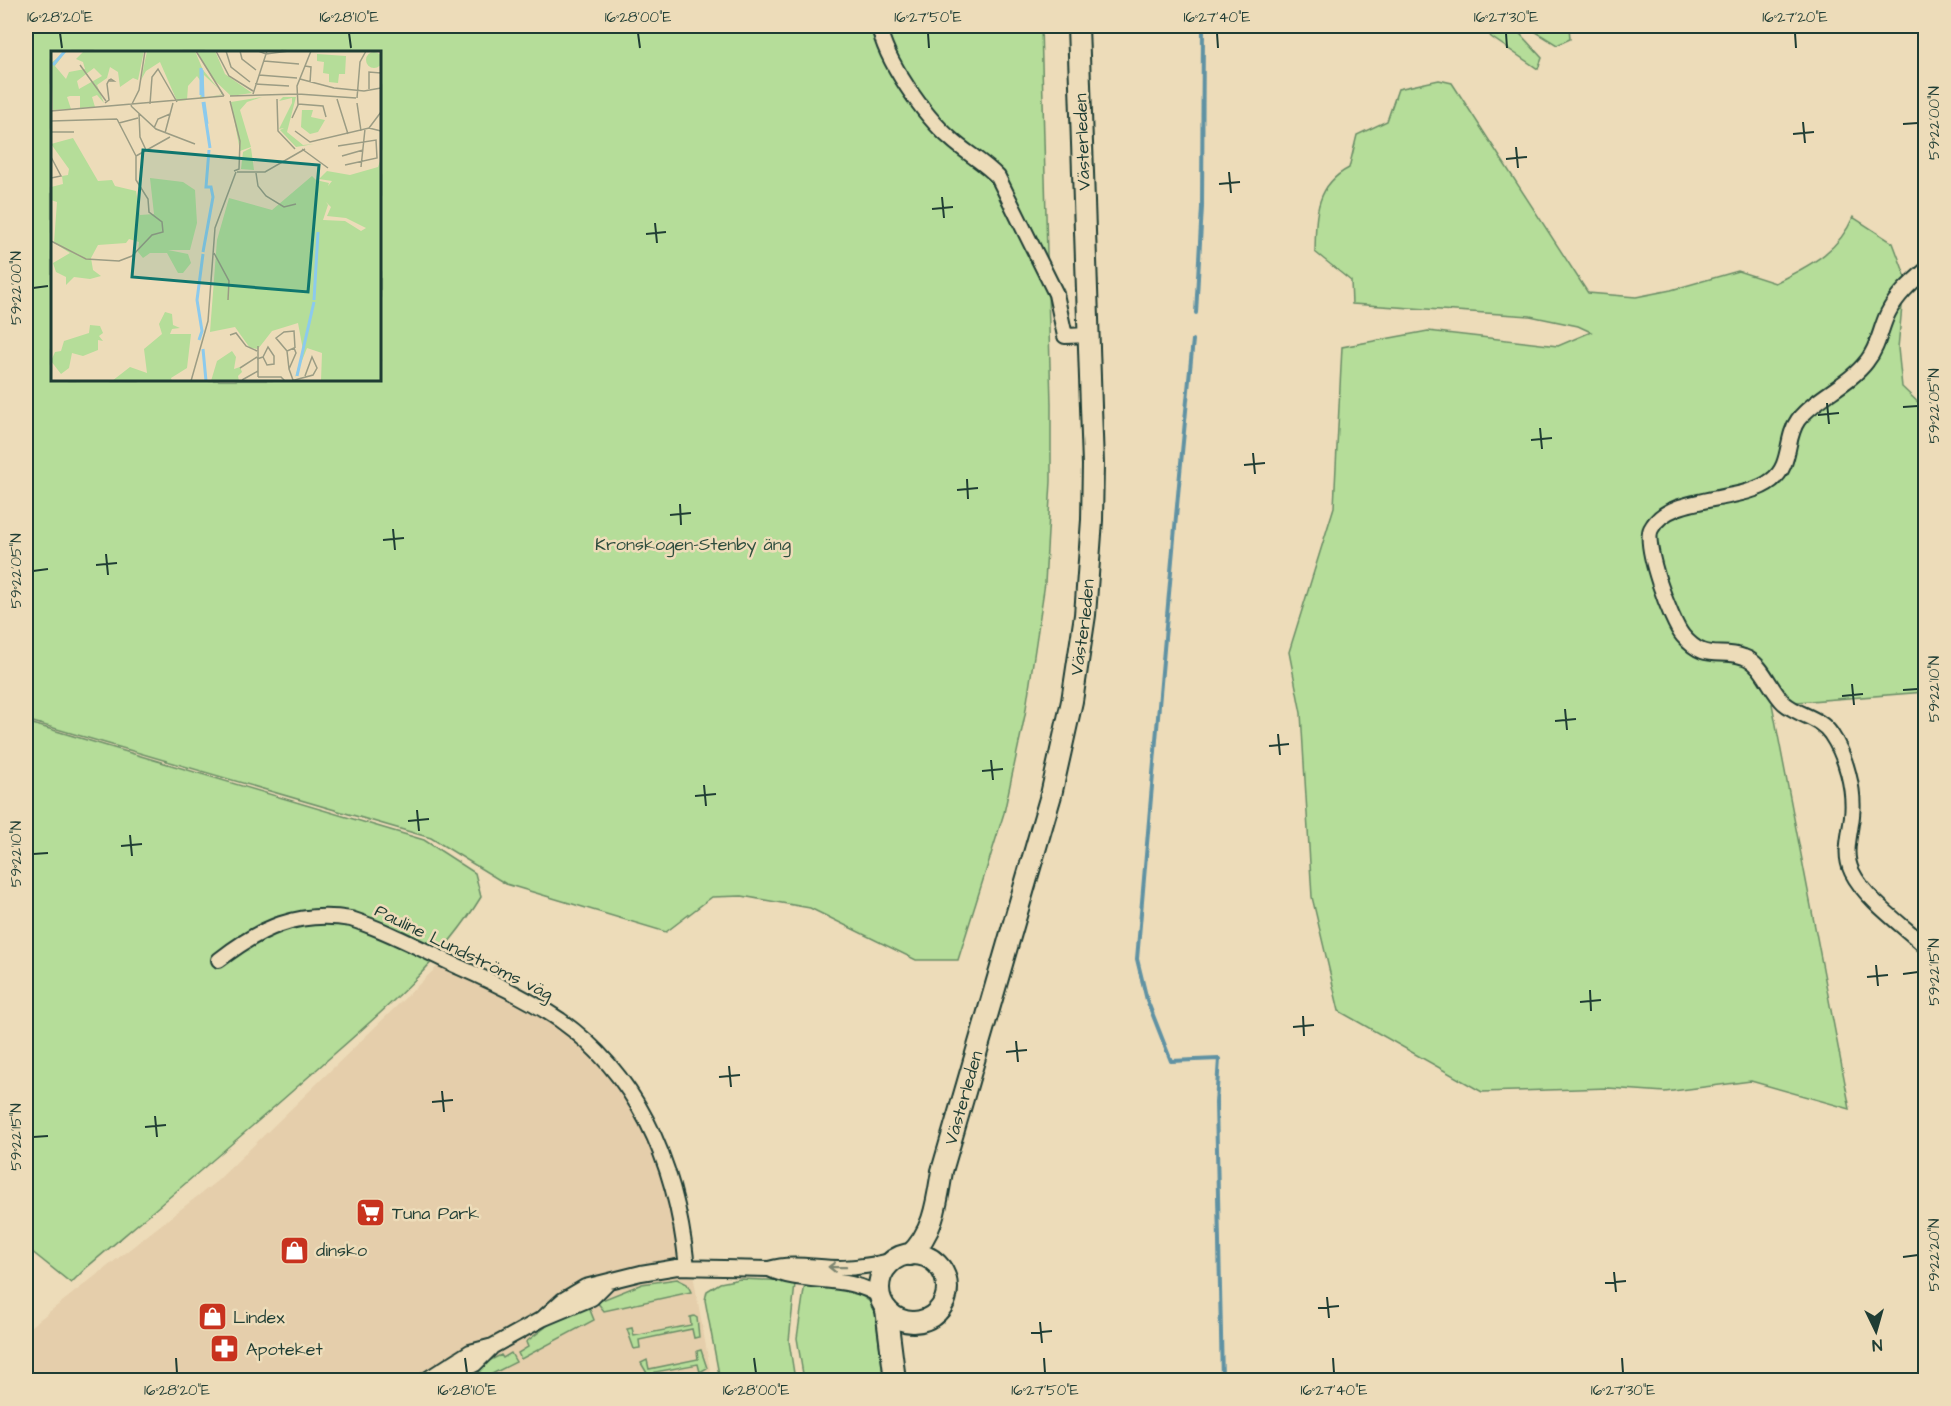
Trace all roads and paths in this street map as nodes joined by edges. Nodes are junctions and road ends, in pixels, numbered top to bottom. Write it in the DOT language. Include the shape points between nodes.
graph roads {
  1 [pos="879,26"];
  2 [pos="1078,26"];
  3 [pos="1926,270"];
  4 [pos="1090,335"];
  5 [pos="1926,947"];
  6 [pos="219,960"];
  7 [pos="935,1210"];
  8 [pos="902,1257"];
  9 [pos="687,1267"];
  10 [pos="770,1269"];
  11 [pos="940,1269"];
  12 [pos="883,1303"];
  13 [pos="922,1321"];
  14 [pos="493,1346"];
  15 [pos="426,1380"];
  16 [pos="444,1380"];
  1 -- 4 [label="street" via="885,48 932,119 950,139 998,177 1056,294 1065,336"];
  2 -- 4 [label="main road, Västerleden"];
  3 -- 5 [label="street" via="1893,303 1866,363 1799,419 1779,475 1751,491 1674,509 1656,522 1648,542 1667,603 1682,635 1705,653 1745,657 1755,663 1786,705 1822,723 1832,734 1851,792 1847,850 1852,874"];
  4 -- 7 [label="main road, Västerleden" via="1092,520 1085,615 1072,701 1048,806 942,1170"];
  6 -- 9 [label="street, Pauline Lundströms väg" via="244,941 286,920 331,916 351,919 475,974 558,1019 610,1064 650,1124 672,1185"];
  7 -- 8 [label="main road, Västerleden" via="926,1236"];
  7 -- 11 [label="main road, Västerleden"];
  8 -- 10 [label="street, one-way" via="870,1266 784,1264"];
  8 -- 11 [label="main road" via="927,1258"];
  8 -- 12 [label="main road" via="882,1276"];
  9 -- 10 [label="street"];
  9 -- 14 [label="street" via="585,1287 542,1319"];
  10 -- 12 [label="street" via="782,1275 852,1283"];
  11 -- 13 [label="main road" via="946,1284 945,1299 936,1313"];
  12 -- 13 [label="main road" via="905,1321"];
  12 -- 13 [label="main road" via="895,1380 906,1338"];
  14 -- 15 [label="street" via="470,1352"];
  14 -- 16 [label="street" via="475,1364"];
}
